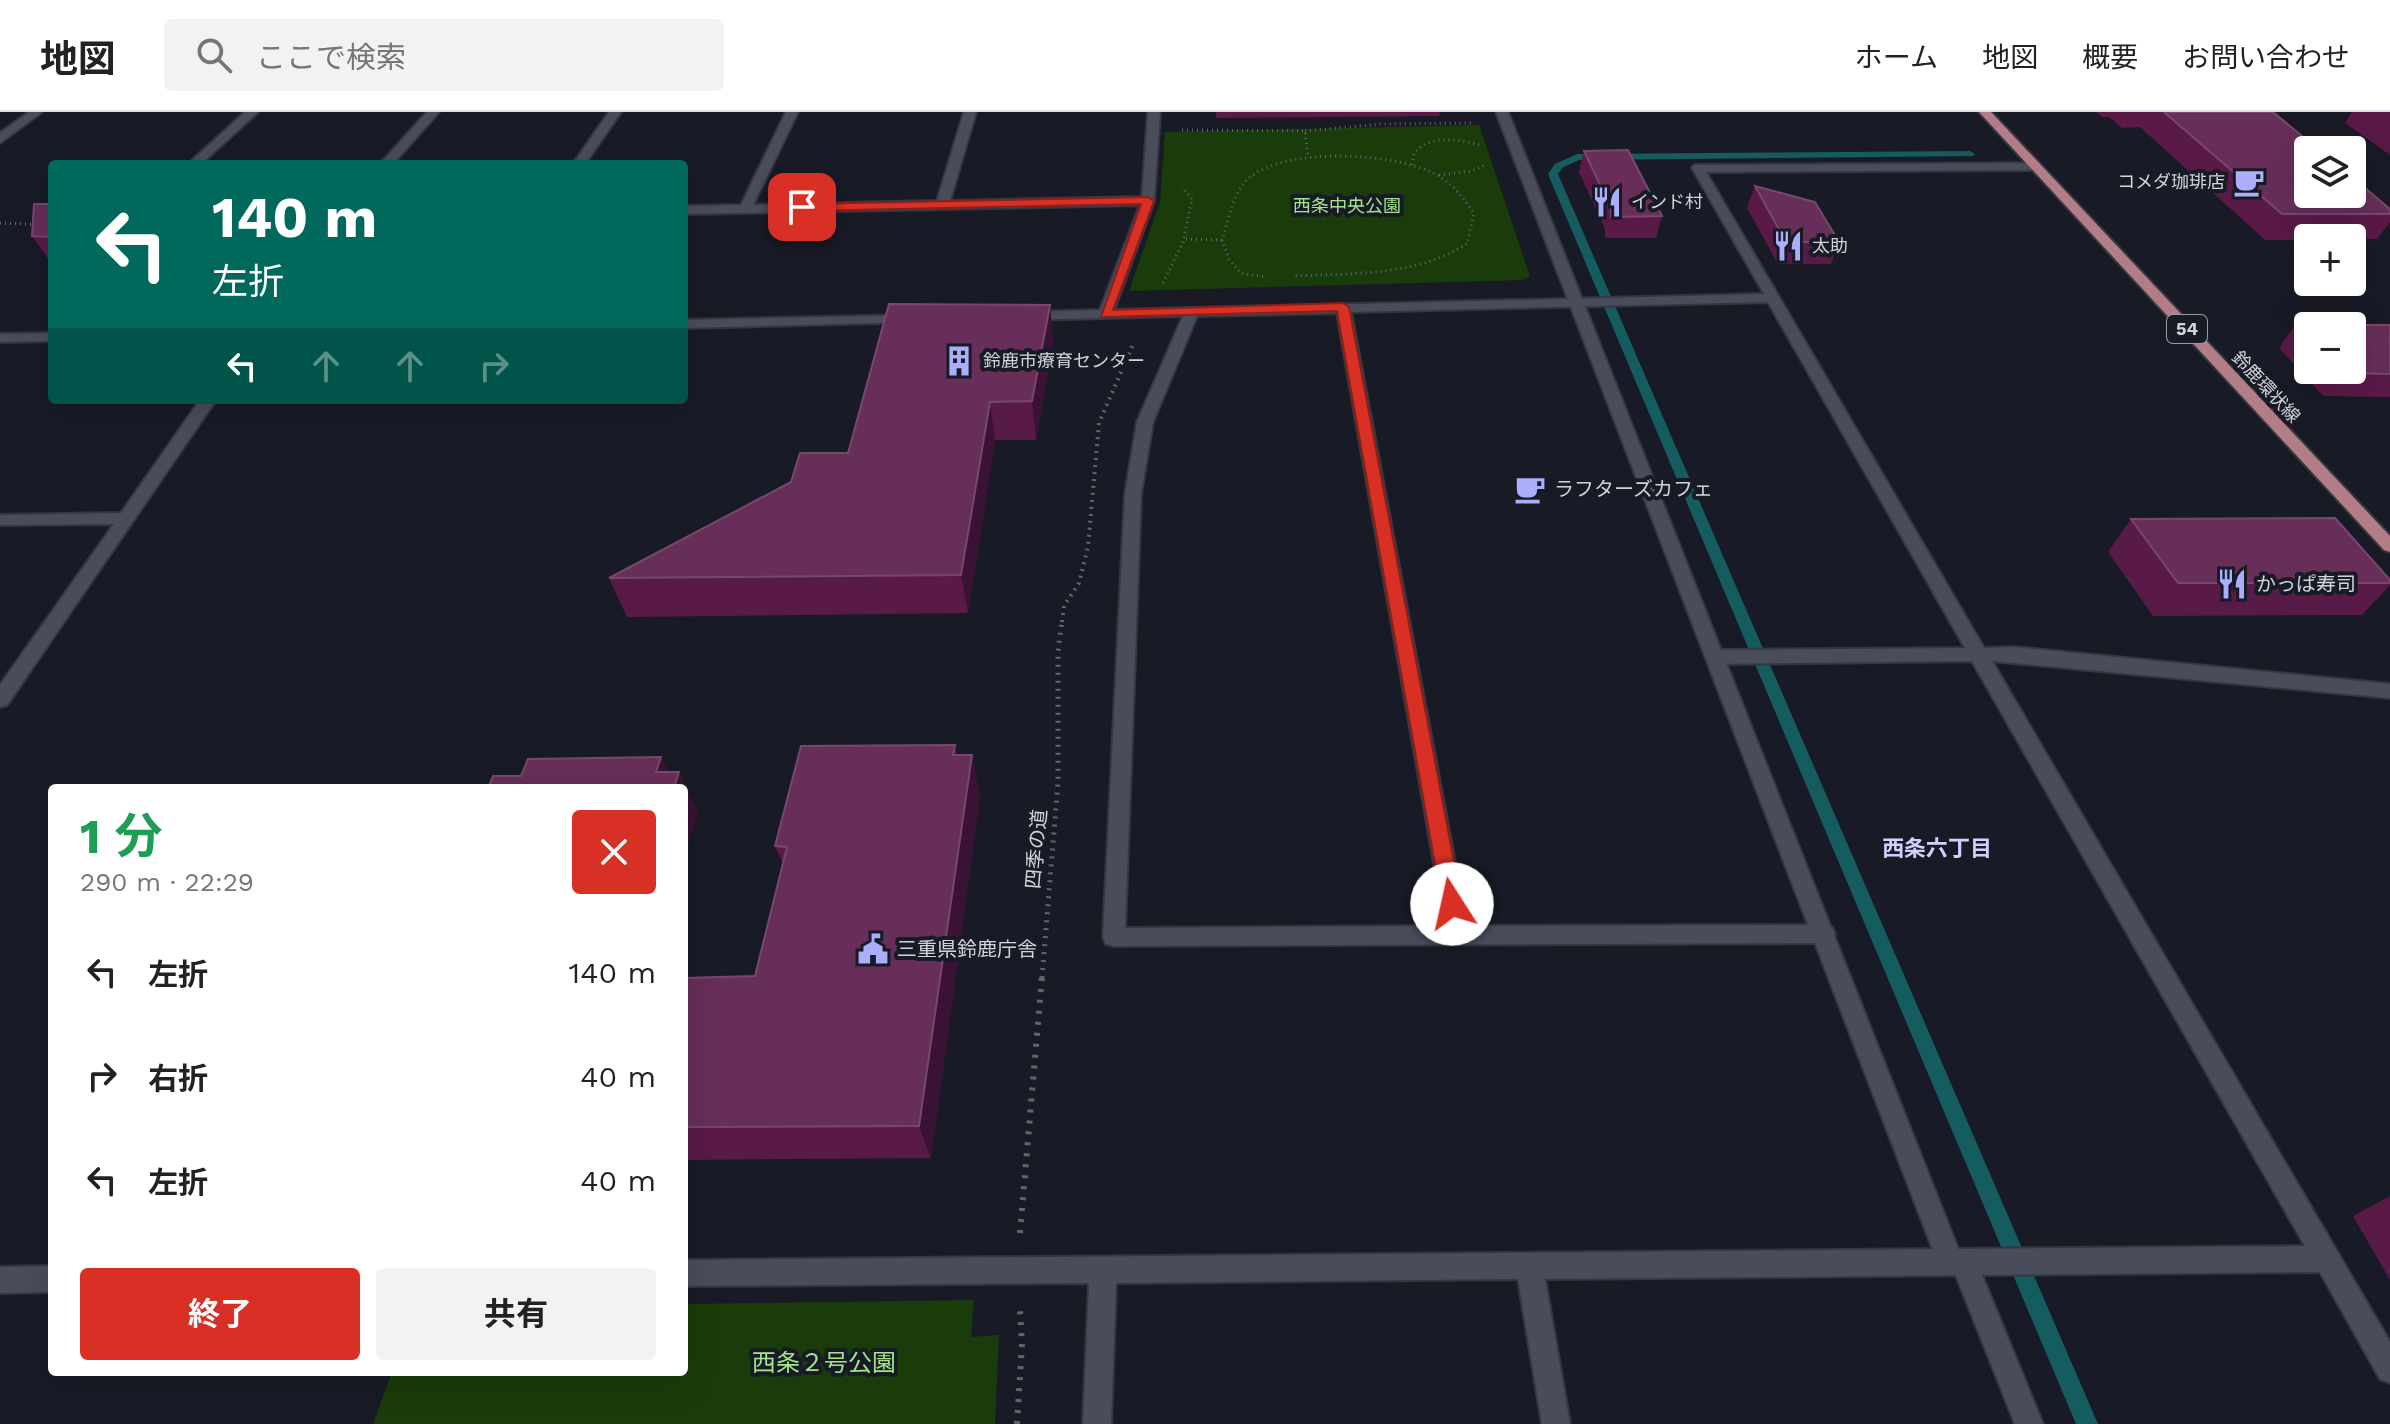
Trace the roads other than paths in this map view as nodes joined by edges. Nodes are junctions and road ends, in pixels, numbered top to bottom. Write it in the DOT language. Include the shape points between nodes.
graph roads {
  1 [pos="36,112"];
  2 [pos="252,112"];
  3 [pos="433,112"];
  4 [pos="615,112"];
  5 [pos="792,112"];
  6 [pos="970,112"];
  7 [pos="1154,112"];
  8 [pos="1502,112"];
  9 [pos="1985,112"];
  10 [pos="0,139"];
  11 [pos="198,160"];
  12 [pos="390,160"];
  13 [pos="582,160"];
  14 [pos="2034,166"];
  15 [pos="1148,201"];
  16 [pos="943,204"];
  17 [pos="745,209"];
  18 [pos="688,210"];
  19 [pos="1771,298"];
  20 [pos="1579,302"];
  21 [pos="1343,307"];
  22 [pos="1193,310"];
  23 [pos="1105,314"];
  24 [pos="1012,316"];
  25 [pos="934,318"];
  26 [pos="688,324"];
  27 [pos="48,337"];
  28 [pos="0,338"];
  29 [pos="205,404"];
  30 [pos="126,518"];
  31 [pos="0,520"];
  32 [pos="2390,546"];
  33 [pos="1977,654"];
  34 [pos="1721,657"];
  35 [pos="2390,691"];
  36 [pos="0,700"];
  37 [pos="1824,934"];
  38 [pos="1458,936"];
  39 [pos="2327,1259"];
  40 [pos="1957,1262"];
  41 [pos="1529,1264"];
  42 [pos="1103,1269"];
  43 [pos="688,1273"];
  44 [pos="48,1279"];
  45 [pos="0,1280"];
  46 [pos="2390,1369"];
  47 [pos="1097,1424"];
  48 [pos="1556,1424"];
  49 [pos="2029,1424"];
  1 -- 10 [label="street"];
  2 -- 11 [label="street"];
  3 -- 12 [label="street"];
  4 -- 13 [label="street"];
  5 -- 17 [label="street"];
  6 -- 16 [label="street"];
  7 -- 15 [label="street"];
  8 -- 20 [label="street"];
  9 -- 14 [label="main road, 鈴鹿環状線 / 54"];
  14 -- 19 [label="street" via="1698,168"];
  14 -- 32 [label="main road, 鈴鹿環状線 / 54"];
  15 -- 16 [label="street"];
  15 -- 23 [label="street"];
  16 -- 17 [label="street"];
  17 -- 18 [label="street"];
  19 -- 20 [label="street"];
  19 -- 33 [label="street"];
  20 -- 21 [label="street"];
  20 -- 34 [label="street"];
  21 -- 22 [label="street"];
  21 -- 38 [label="street"];
  22 -- 23 [label="street"];
  22 -- 38 [label="street" via="1145,422 1133,494 1114,937"];
  23 -- 24 [label="street"];
  25 -- 26 [label="street"];
  27 -- 28 [label="street"];
  29 -- 30 [label="street"];
  30 -- 31 [label="street"];
  30 -- 36 [label="street"];
  33 -- 34 [label="street"];
  33 -- 35 [label="street"];
  33 -- 39 [label="street"];
  34 -- 37 [label="street"];
  37 -- 38 [label="street"];
  37 -- 40 [label="street"];
  39 -- 40 [label="street"];
  39 -- 46 [label="street"];
  40 -- 41 [label="street"];
  40 -- 49 [label="street"];
  41 -- 42 [label="street"];
  41 -- 48 [label="street"];
  42 -- 43 [label="street"];
  42 -- 47 [label="street"];
  44 -- 45 [label="street"];
}
